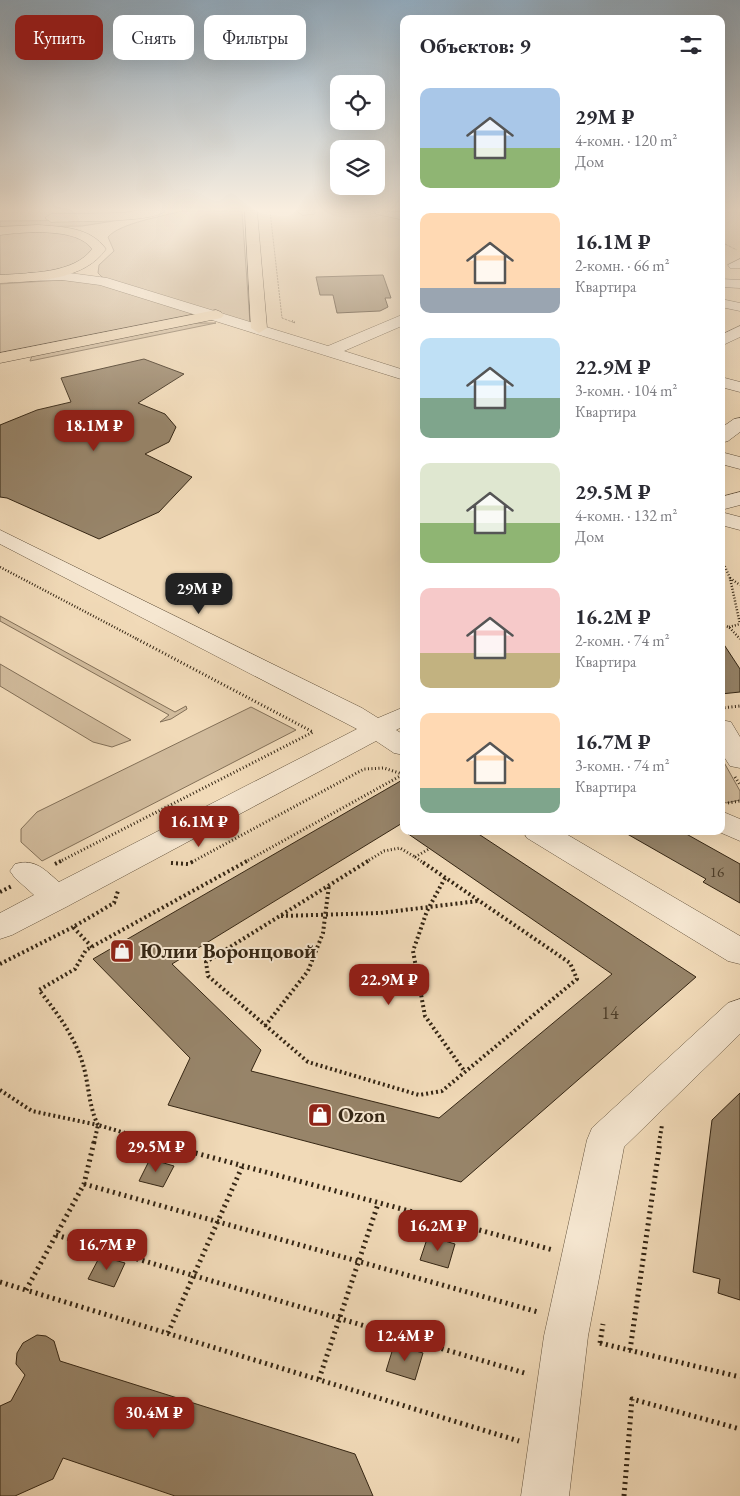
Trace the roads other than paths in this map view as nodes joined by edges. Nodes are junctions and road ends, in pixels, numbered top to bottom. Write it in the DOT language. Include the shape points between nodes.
graph roads {
  1 [pos="102,281"];
  2 [pos="255,281"];
  3 [pos="725,283"];
  4 [pos="740,284"];
  5 [pos="725,304"];
  6 [pos="740,307"];
  7 [pos="216,315"];
  8 [pos="400,321"];
  9 [pos="259,328"];
  10 [pos="740,331"];
  11 [pos="725,339"];
  12 [pos="331,351"];
  13 [pos="0,358"];
  14 [pos="400,374"];
  15 [pos="725,383"];
  16 [pos="740,387"];
  17 [pos="740,423"];
  18 [pos="725,433"];
  19 [pos="725,459"];
  20 [pos="740,463"];
  21 [pos="725,475"];
  22 [pos="740,480"];
  23 [pos="740,498"];
  24 [pos="725,503"];
  25 [pos="725,519"];
  26 [pos="740,524"];
  27 [pos="0,536"];
  28 [pos="400,716"];
  29 [pos="377,729"];
  30 [pos="725,735"];
  31 [pos="400,743"];
  32 [pos="740,760"];
  33 [pos="725,823"];
  34 [pos="740,831"];
  35 [pos="545,835"];
  36 [pos="29,874"];
  37 [pos="56,898"];
  38 [pos="0,927"];
  39 [pos="740,952"];
  40 [pos="740,1012"];
  41 [pos="545,1496"];
  1 -- 7 [label="street"];
  2 -- 9 [label="main road"];
  3 -- 4 [label="street"];
  5 -- 6 [label="street"];
  7 -- 9 [label="street"];
  7 -- 13 [label="main road"];
  8 -- 12 [label="street"];
  9 -- 12 [label="street"];
  10 -- 11 [label="street"];
  12 -- 14 [label="street"];
  15 -- 16 [label="street"];
  17 -- 18 [label="street"];
  19 -- 20 [label="street"];
  21 -- 22 [label="street"];
  23 -- 24 [label="street"];
  25 -- 26 [label="street"];
  27 -- 29 [label="street"];
  28 -- 29 [label="street"];
  29 -- 31 [label="street"];
  29 -- 37 [label="street"];
  30 -- 32 [label="street"];
  33 -- 34 [label="street"];
  35 -- 39 [label="street"];
  36 -- 37 [label="street"];
  37 -- 38 [label="street"];
  40 -- 41 [label="street" via="606,1140 583,1258 585,1328 560,1384"];
}
